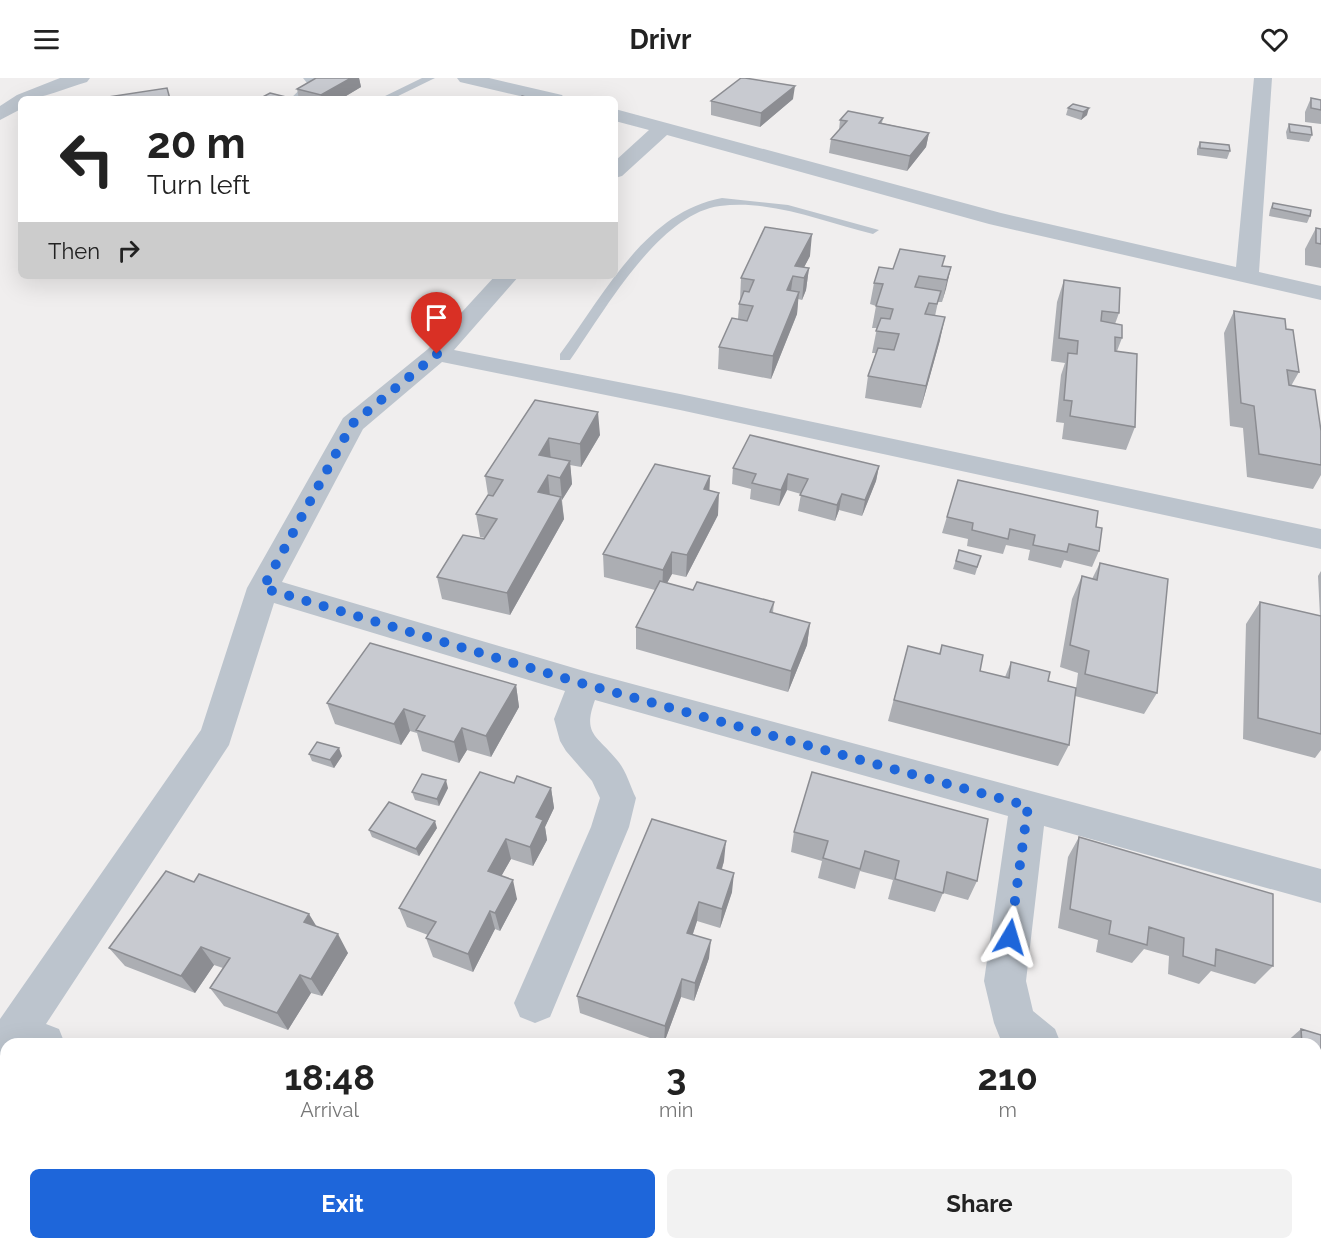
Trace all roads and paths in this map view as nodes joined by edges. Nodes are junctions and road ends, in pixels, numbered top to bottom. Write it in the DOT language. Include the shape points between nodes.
graph roads {
  1 [pos="81,78"];
  2 [pos="308,78"];
  3 [pos="430,78"];
  4 [pos="466,78"];
  5 [pos="1263,78"];
  6 [pos="31,96"];
  7 [pos="298,96"];
  8 [pos="391,96"];
  9 [pos="543,96"];
  10 [pos="18,103"];
  11 [pos="0,114"];
  12 [pos="618,116"];
  13 [pos="663,128"];
  14 [pos="618,169"];
  15 [pos="873,230"];
  16 [pos="618,262"];
  17 [pos="632,265"];
  18 [pos="1247,276"];
  19 [pos="505,279"];
  20 [pos="1321,292"];
  21 [pos="437,354"];
  22 [pos="565,357"];
  23 [pos="1321,538"];
  24 [pos="263,588"];
  25 [pos="584,684"];
  26 [pos="1028,806"];
  27 [pos="1321,886"];
  28 [pos="535,1003"];
  29 [pos="19,1038"];
  30 [pos="1033,1038"];
  1 -- 6 [label="street"];
  2 -- 7 [label="lane" via="313,83"];
  3 -- 8 [label="lane"];
  4 -- 9 [label="street"];
  5 -- 18 [label="street"];
  10 -- 11 [label="street"];
  12 -- 13 [label="street"];
  13 -- 14 [label="street"];
  13 -- 18 [label="street" via="998,219"];
  15 -- 17 [label="lane" via="754,203 707,204 659,232"];
  16 -- 17 [label="lane"];
  17 -- 22 [label="lane"];
  18 -- 20 [label="street"];
  19 -- 21 [label="street"];
  21 -- 23 [label="street"];
  21 -- 24 [label="street" via="352,424"];
  24 -- 25 [label="street"];
  24 -- 29 [label="street" via="217,735"];
  25 -- 26 [label="street"];
  25 -- 28 [label="street" via="570,719 578,741 606,772 618,798 610,827"];
  26 -- 27 [label="street"];
  26 -- 30 [label="street" via="1005,981 1015,1023"];
}
